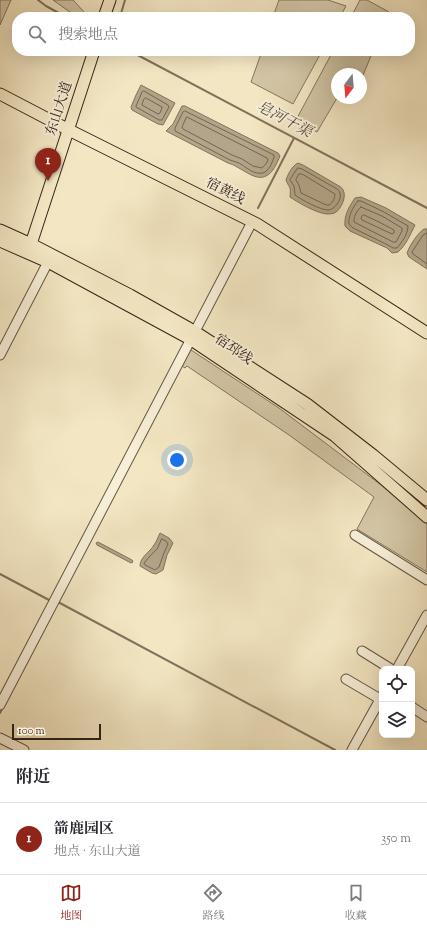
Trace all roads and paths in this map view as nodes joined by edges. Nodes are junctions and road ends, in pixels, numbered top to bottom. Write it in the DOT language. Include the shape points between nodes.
graph roads {
  1 [pos="102,0"];
  2 [pos="110,0"];
  3 [pos="98,12"];
  4 [pos="106,12"];
  5 [pos="85,56"];
  6 [pos="92,56"];
  7 [pos="0,94"];
  8 [pos="65,128"];
  9 [pos="252,222"];
  10 [pos="0,230"];
  11 [pos="0,241"];
  12 [pos="27,242"];
  13 [pos="48,262"];
  14 [pos="427,333"];
  15 [pos="192,335"];
  16 [pos="0,355"];
  17 [pos="427,500"];
  18 [pos="427,517"];
  19 [pos="355,535"];
  20 [pos="427,580"];
  21 [pos="427,615"];
  22 [pos="362,651"];
  23 [pos="386,666"];
  24 [pos="399,666"];
  25 [pos="346,679"];
  26 [pos="379,697"];
  27 [pos="379,702"];
  28 [pos="0,705"];
  29 [pos="415,709"];
  30 [pos="427,716"];
  31 [pos="0,738"];
  32 [pos="353,749"];
  33 [pos="24,750"];
  1 -- 3 [label="main road"];
  2 -- 4 [label="main road"];
  5 -- 8 [label="main road, 东山大道"];
  6 -- 8 [label="main road, 东山大道"];
  7 -- 8 [label="main road, 宿黄线"];
  8 -- 9 [label="main road, 宿黄线"];
  8 -- 12 [label="main road, 东山大道"];
  9 -- 14 [label="main road, 宿黄线"];
  9 -- 15 [label="street"];
  10 -- 12 [label="main road, 宿邳线"];
  11 -- 13 [label="main road, 宿邳线"];
  12 -- 15 [label="main road, 宿邳线" via="130,295"];
  13 -- 15 [label="main road, 宿邳线"];
  13 -- 16 [label="street"];
  15 -- 17 [label="main road, 宿邳线" via="307,404"];
  15 -- 18 [label="main road, 宿邳线" via="335,436"];
  15 -- 28 [label="street"];
  19 -- 20 [label="street"];
  21 -- 24 [label="street"];
  22 -- 23 [label="street"];
  25 -- 26 [label="street"];
  27 -- 32 [label="street"];
  29 -- 30 [label="street"];
  31 -- 33 [label="street"];
}
